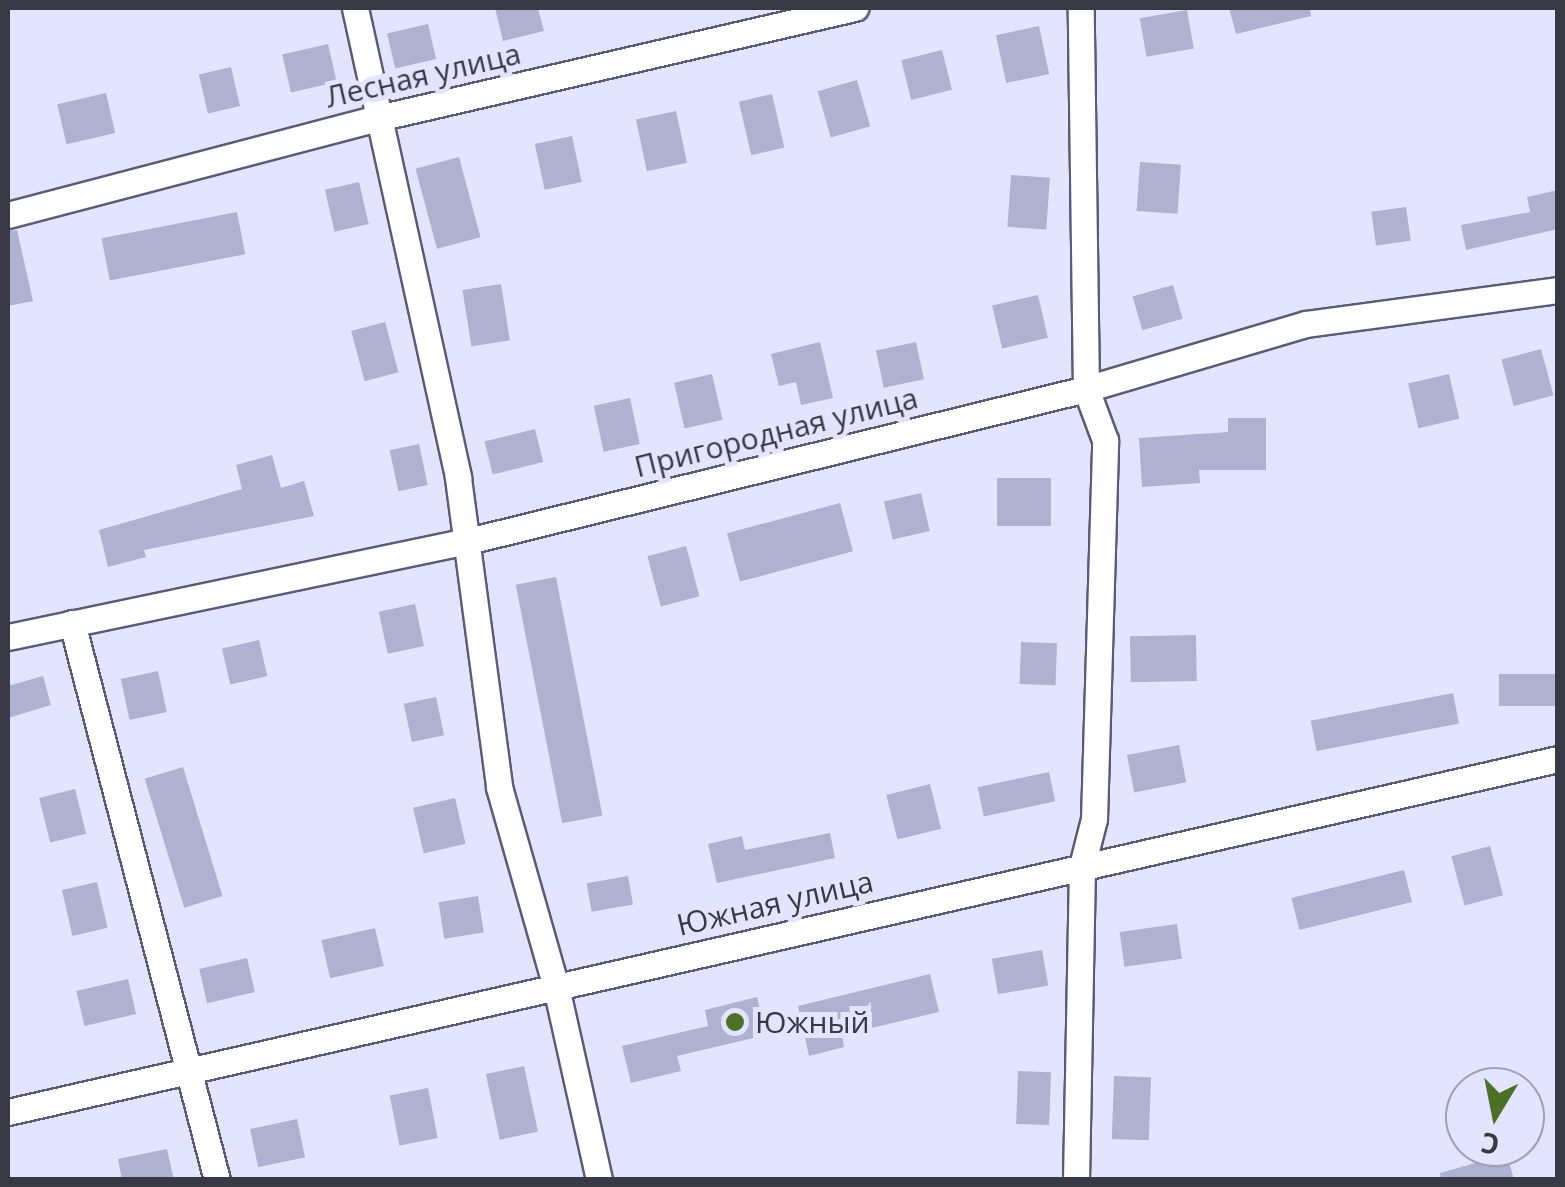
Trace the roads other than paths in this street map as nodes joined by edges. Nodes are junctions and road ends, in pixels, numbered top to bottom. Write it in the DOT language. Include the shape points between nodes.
graph roads {
  1 [pos="354,8"];
  2 [pos="856,8"];
  3 [pos="1081,8"];
  4 [pos="378,118"];
  5 [pos="8,215"];
  6 [pos="1558,290"];
  7 [pos="1086,390"];
  8 [pos="468,541"];
  9 [pos="72,623"];
  10 [pos="8,637"];
  11 [pos="1558,759"];
  12 [pos="1082,866"];
  13 [pos="556,987"];
  14 [pos="187,1075"];
  15 [pos="8,1112"];
  16 [pos="217,1180"];
  17 [pos="599,1180"];
  18 [pos="1076,1180"];
  1 -- 4 [label="street"];
  2 -- 4 [label="street, Лесная улица"];
  3 -- 7 [label="street"];
  4 -- 5 [label="street, Лесная улица"];
  4 -- 8 [label="street"];
  6 -- 7 [label="street, Пригородная улица" via="1306,324"];
  7 -- 8 [label="street, Пригородная улица"];
  7 -- 12 [label="street" via="1105,440 1094,819"];
  8 -- 9 [label="street, Пригородная улица"];
  8 -- 13 [label="street" via="499,787"];
  9 -- 10 [label="street, Пригородная улица"];
  9 -- 14 [label="street"];
  11 -- 12 [label="street, Южная улица"];
  12 -- 13 [label="street, Южная улица"];
  12 -- 18 [label="street"];
  13 -- 14 [label="street, Южная улица"];
  13 -- 17 [label="street"];
  14 -- 15 [label="street, Южная улица"];
  14 -- 16 [label="street"];
}
